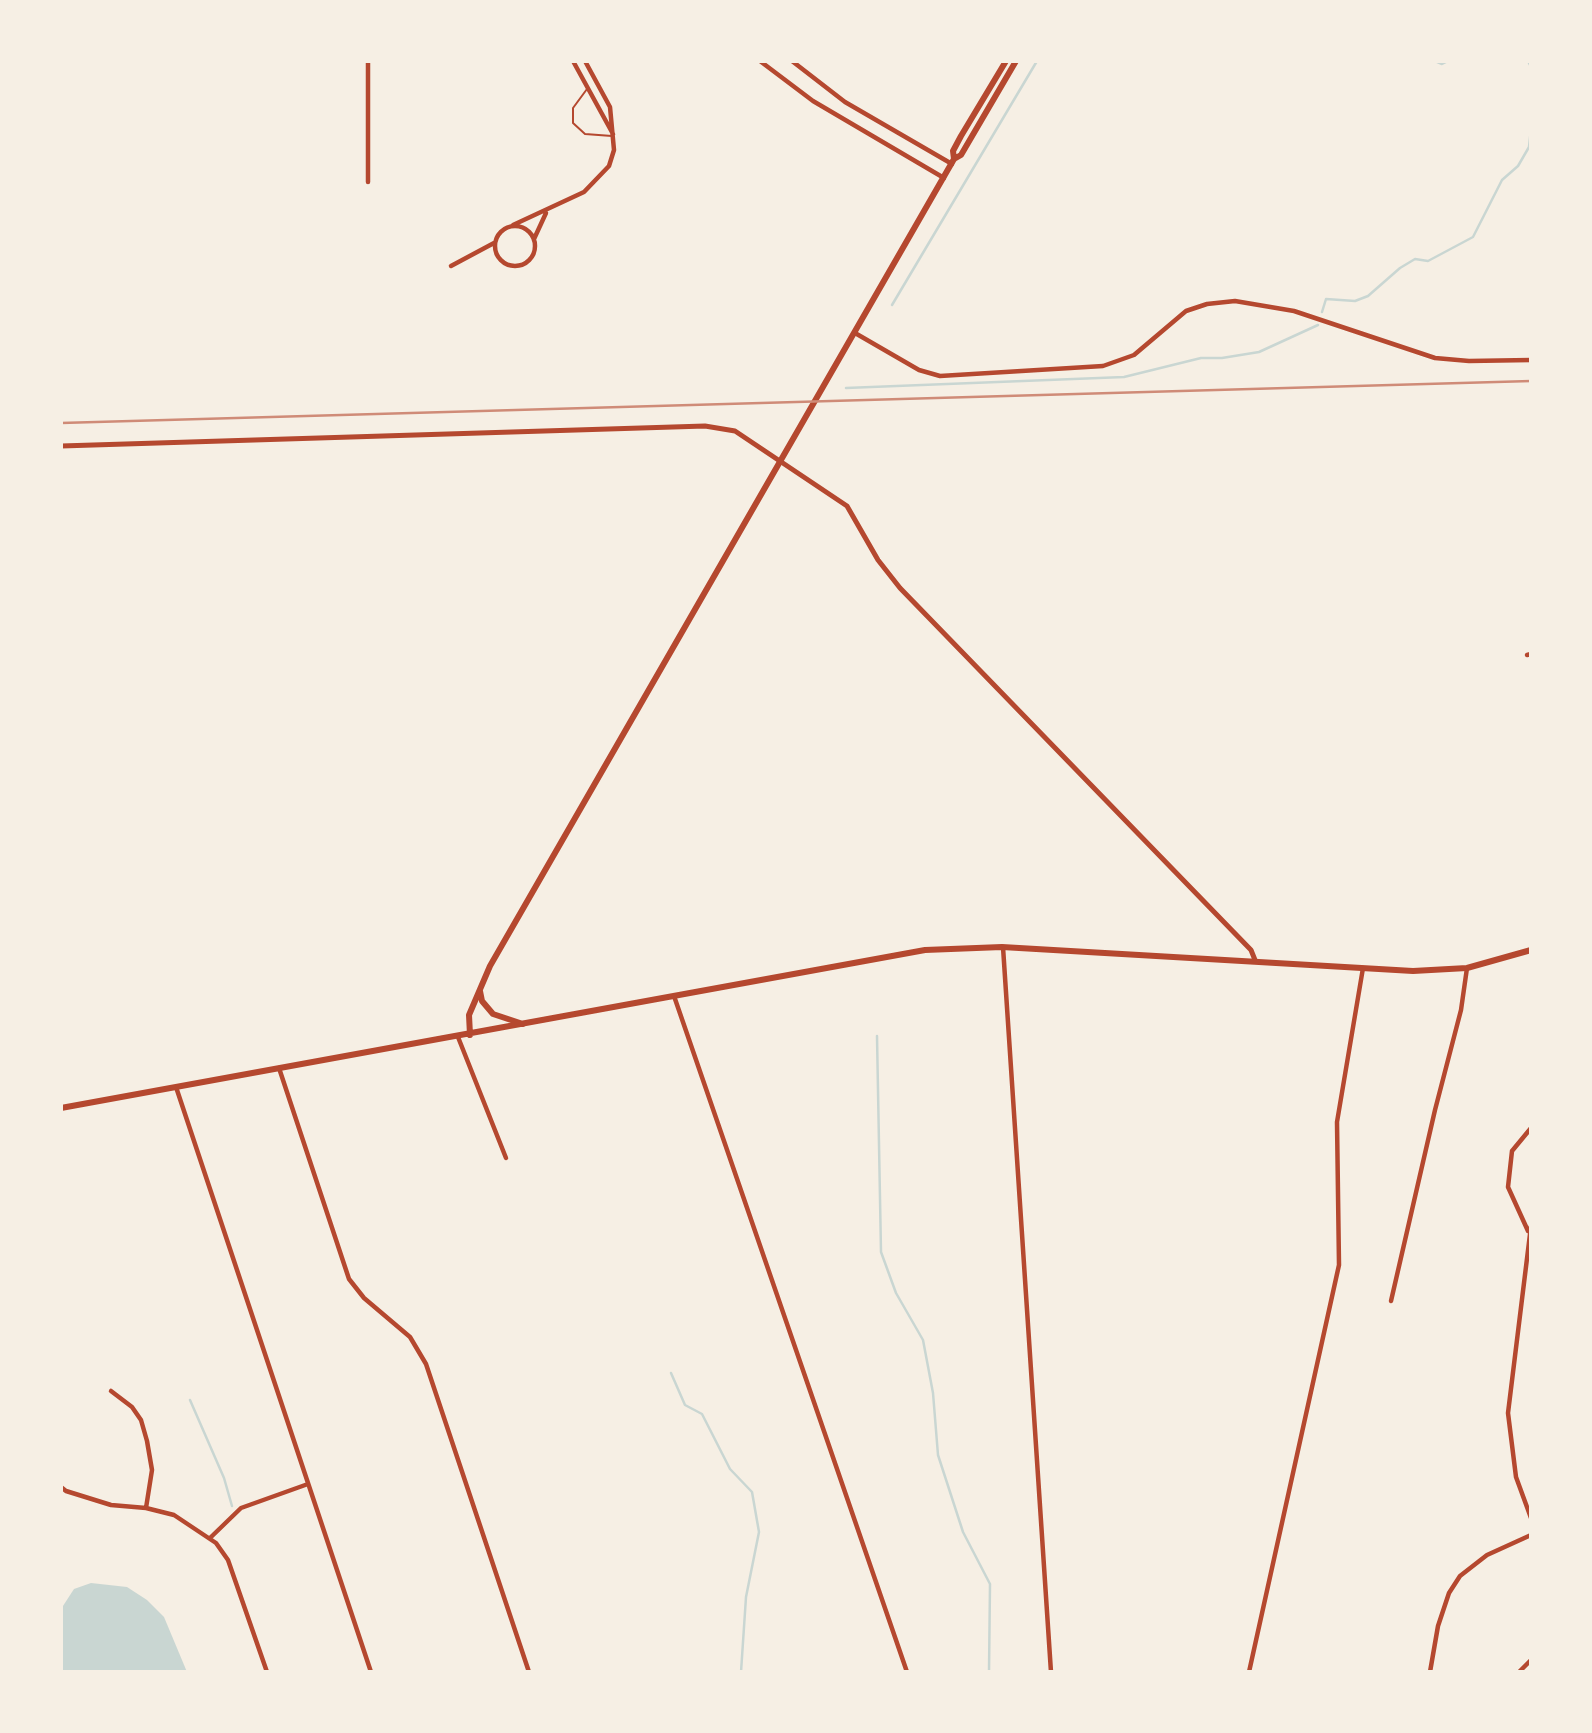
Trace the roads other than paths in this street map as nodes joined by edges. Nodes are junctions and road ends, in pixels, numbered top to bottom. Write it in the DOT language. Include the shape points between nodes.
graph roads {
  1 [pos="368,61"];
  2 [pos="573,61"];
  3 [pos="585,61"];
  4 [pos="760,61"];
  5 [pos="792,61"];
  6 [pos="1006,61"];
  7 [pos="1016,61"];
  8 [pos="588,89"];
  9 [pos="613,136"];
  10 [pos="953,162"];
  11 [pos="944,178"];
  12 [pos="368,182"];
  13 [pos="547,212"];
  14 [pos="513,225"];
  15 [pos="534,239"];
  16 [pos="494,243"];
  17 [pos="451,266"];
  18 [pos="855,333"];
  19 [pos="1531,360"];
  20 [pos="61,446"];
  21 [pos="780,461"];
  22 [pos="1003,947"];
  23 [pos="1531,950"];
  24 [pos="1255,960"];
  25 [pos="1363,968"];
  26 [pos="1467,968"];
  27 [pos="482,982"];
  28 [pos="674,995"];
  29 [pos="525,1025"];
  30 [pos="470,1035"];
  31 [pos="458,1037"];
  32 [pos="279,1068"];
  33 [pos="175,1087"];
  34 [pos="61,1108"];
  35 [pos="1531,1128"];
  36 [pos="506,1158"];
  37 [pos="1531,1226"];
  38 [pos="1529,1235"];
  39 [pos="1391,1301"];
  40 [pos="111,1391"];
  41 [pos="308,1484"];
  42 [pos="61,1487"];
  43 [pos="146,1508"];
  44 [pos="1531,1518"];
  45 [pos="1531,1535"];
  46 [pos="210,1538"];
  47 [pos="1531,1660"];
  48 [pos="267,1672"];
  49 [pos="371,1672"];
  50 [pos="529,1672"];
  51 [pos="906,1672"];
  52 [pos="1051,1672"];
  53 [pos="1249,1672"];
  54 [pos="1430,1672"];
  55 [pos="1519,1672"];
  1 -- 12 [label="street"];
  2 -- 8 [label="street"];
  3 -- 9 [label="street" via="610,107"];
  4 -- 11 [label="street" via="813,101"];
  5 -- 10 [label="street" via="845,102"];
  6 -- 10 [label="main road" via="953,151"];
  7 -- 10 [label="main road"];
  8 -- 9 [label="street"];
  8 -- 9 [label="lane" via="573,108 573,123 585,134"];
  9 -- 13 [label="street" via="614,150 596,182"];
  10 -- 11 [label="main road"];
  11 -- 18 [label="main road"];
  13 -- 14 [label="street"];
  13 -- 15 [label="street"];
  14 -- 15 [label="street" via="526,229"];
  14 -- 16 [label="street" via="500,231"];
  15 -- 16 [label="street" via="531,258 514,266 497,257"];
  16 -- 17 [label="street"];
  18 -- 19 [label="street" via="919,370 940,376 1103,366 1129,358 1186,311 1207,304 1245,302 1294,311 1435,358"];
  18 -- 21 [label="main road"];
  20 -- 21 [label="street" via="705,426 735,431"];
  21 -- 24 [label="street" via="847,506 900,588 1251,950"];
  21 -- 27 [label="main road"];
  22 -- 24 [label="main road"];
  22 -- 28 [label="main road" via="902,952"];
  22 -- 52 [label="street"];
  23 -- 26 [label="main road"];
  24 -- 25 [label="main road"];
  25 -- 26 [label="main road"];
  25 -- 53 [label="street" via="1337,1122 1339,1265"];
  26 -- 39 [label="street"];
  27 -- 29 [label="main road" via="480,992 486,1007 500,1018"];
  27 -- 30 [label="main road" via="469,1015"];
  28 -- 29 [label="main road"];
  28 -- 51 [label="street"];
  29 -- 30 [label="main road"];
  30 -- 31 [label="main road"];
  31 -- 32 [label="main road"];
  31 -- 36 [label="street"];
  32 -- 33 [label="main road"];
  32 -- 50 [label="street" via="349,1279 410,1337 426,1364"];
  33 -- 34 [label="main road"];
  33 -- 41 [label="street"];
  35 -- 38 [label="street" via="1513,1151 1508,1187"];
  37 -- 38 [label="street"];
  38 -- 44 [label="street" via="1508,1413 1516,1477"];
  40 -- 43 [label="street" via="141,1420 152,1470"];
  41 -- 46 [label="street" via="240,1508"];
  41 -- 49 [label="street"];
  42 -- 43 [label="street" via="111,1505"];
  43 -- 46 [label="street" via="174,1515"];
  45 -- 54 [label="street" via="1487,1555 1460,1576 1438,1626"];
  46 -- 48 [label="street" via="228,1560"];
  47 -- 55 [label="street"];
}
